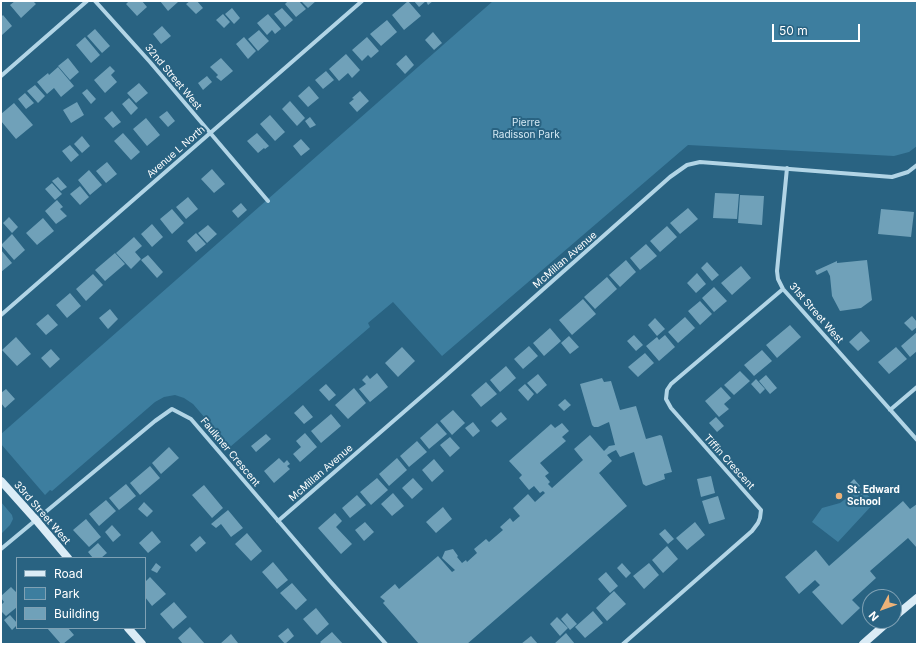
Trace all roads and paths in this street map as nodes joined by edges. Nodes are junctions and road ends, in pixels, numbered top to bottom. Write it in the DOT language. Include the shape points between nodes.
graph roads {
  1 [pos="87,1"];
  2 [pos="96,1"];
  3 [pos="362,1"];
  4 [pos="1,76"];
  5 [pos="209,133"];
  6 [pos="917,165"];
  7 [pos="786,168"];
  8 [pos="268,201"];
  9 [pos="784,290"];
  10 [pos="1,315"];
  11 [pos="917,387"];
  12 [pos="890,410"];
  13 [pos="917,440"];
  14 [pos="1,481"];
  15 [pos="36,520"];
  16 [pos="278,521"];
  17 [pos="1,549"];
  18 [pos="67,557"];
  19 [pos="917,598"];
  20 [pos="902,610"];
  21 [pos="129,629"];
  22 [pos="880,629"];
  23 [pos="142,644"];
  24 [pos="386,644"];
  25 [pos="623,644"];
  26 [pos="863,644"];
  1 -- 4 [label="street"];
  2 -- 5 [label="street, 32nd Street West"];
  3 -- 5 [label="street, Avenue L North"];
  5 -- 8 [label="street, 32nd Street West"];
  5 -- 10 [label="street, Avenue L North"];
  6 -- 7 [label="street, McMillan Avenue" via="908,172 892,177"];
  7 -- 9 [label="street, 31st Street West" via="777,271"];
  7 -- 16 [label="street, McMillan Avenue" via="700,162 681,169"];
  9 -- 12 [label="street, 31st Street West"];
  9 -- 25 [label="street, Tiffin Crescent" via="667,390 666,399 671,408 761,510 758,523"];
  11 -- 12 [label="street"];
  12 -- 13 [label="street, 31st Street West"];
  14 -- 15 [label="main road, 33rd Street West"];
  15 -- 16 [label="street, Faulkner Crescent" via="172,409 191,419"];
  15 -- 17 [label="street"];
  15 -- 18 [label="main road, 33rd Street West"];
  16 -- 24 [label="street, Faulkner Crescent"];
  19 -- 20 [label="main road"];
  21 -- 23 [label="main road"];
  22 -- 26 [label="main road"];
}
